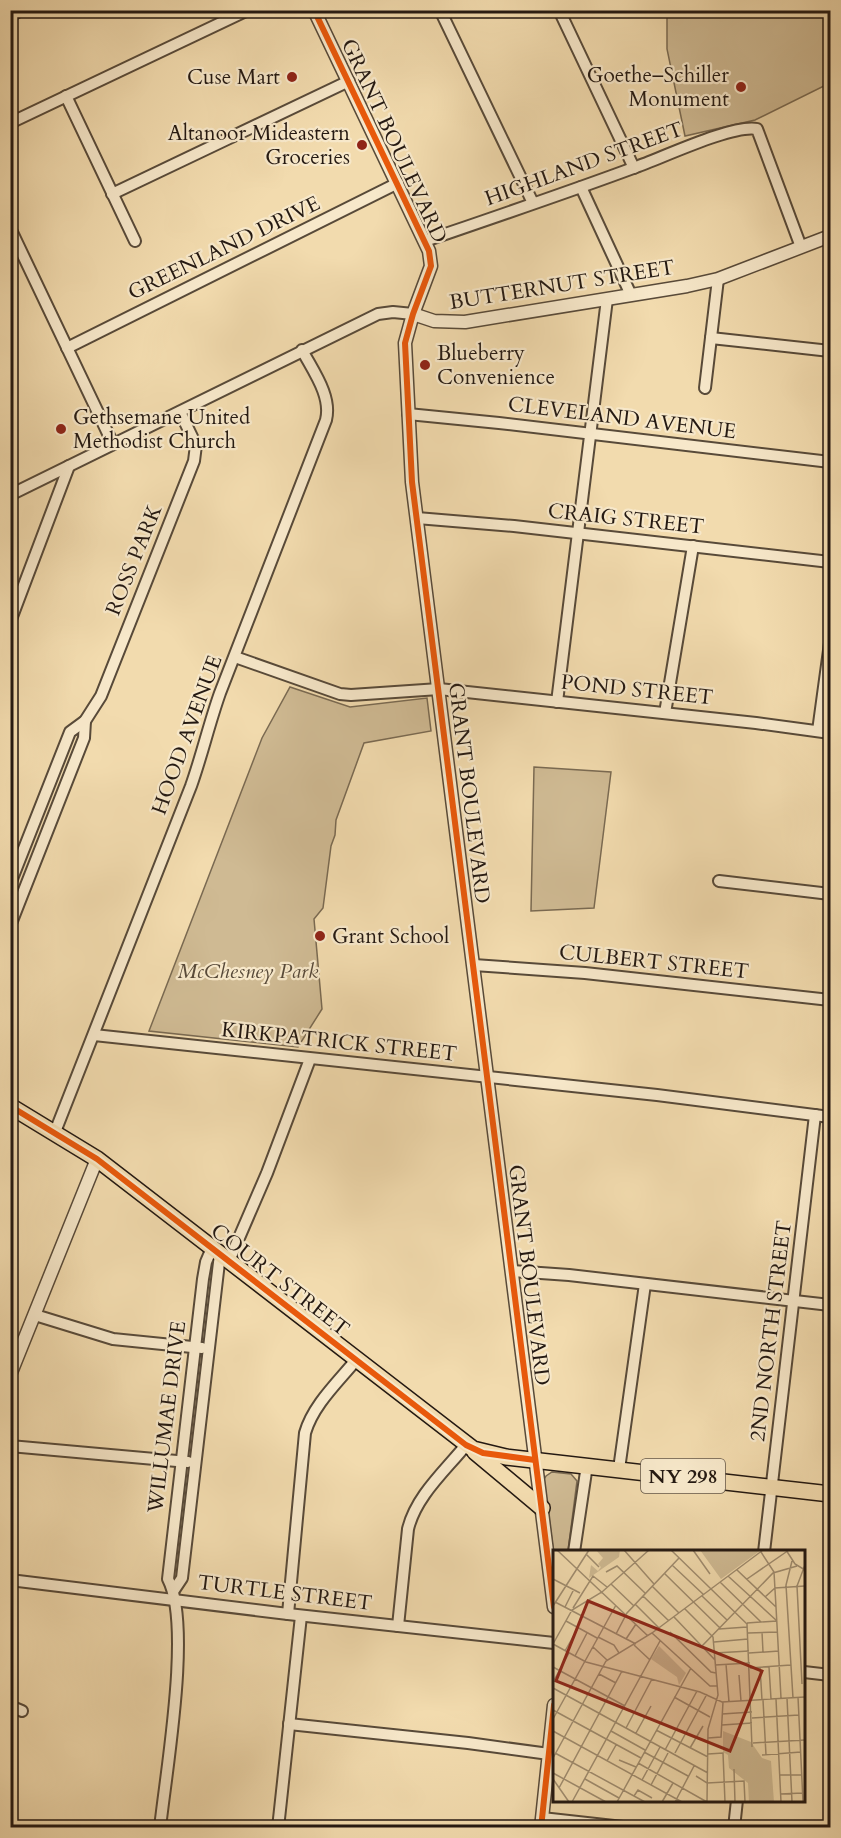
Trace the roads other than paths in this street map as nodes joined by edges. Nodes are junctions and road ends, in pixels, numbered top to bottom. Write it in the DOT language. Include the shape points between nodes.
graph roads {
  1 [pos="21,10"];
  2 [pos="248,10"];
  3 [pos="314,10"];
  4 [pos="440,10"];
  5 [pos="559,10"];
  6 [pos="10,16"];
  7 [pos="349,81"];
  8 [pos="66,96"];
  9 [pos="12,118"];
  10 [pos="634,168"];
  11 [pos="398,183"];
  12 [pos="581,187"];
  13 [pos="112,194"];
  14 [pos="533,203"];
  15 [pos="10,228"];
  16 [pos="831,236"];
  17 [pos="135,241"];
  18 [pos="425,241"];
  19 [pos="801,247"];
  20 [pos="718,279"];
  21 [pos="631,295"];
  22 [pos="608,299"];
  23 [pos="412,314"];
  24 [pos="711,338"];
  25 [pos="67,348"];
  26 [pos="302,350"];
  27 [pos="831,351"];
  28 [pos="705,388"];
  29 [pos="180,412"];
  30 [pos="408,414"];
  31 [pos="590,434"];
  32 [pos="113,444"];
  33 [pos="831,462"];
  34 [pos="69,466"];
  35 [pos="10,495"];
  36 [pos="417,518"];
  37 [pos="578,533"];
  38 [pos="693,546"];
  39 [pos="831,562"];
  40 [pos="10,622"];
  41 [pos="831,643"];
  42 [pos="235,657"];
  43 [pos="439,689"];
  44 [pos="557,702"];
  45 [pos="665,713"];
  46 [pos="85,721"];
  47 [pos="819,731"];
  48 [pos="831,733"];
  49 [pos="719,881"];
  50 [pos="10,884"];
  51 [pos="831,894"];
  52 [pos="10,926"];
  53 [pos="474,966"];
  54 [pos="831,1000"];
  55 [pos="94,1035"];
  56 [pos="310,1059"];
  57 [pos="488,1078"];
  58 [pos="10,1106"];
  59 [pos="815,1115"];
  60 [pos="831,1117"];
  61 [pos="55,1132"];
  62 [pos="97,1159"];
  63 [pos="221,1254"];
  64 [pos="512,1271"];
  65 [pos="645,1284"];
  66 [pos="794,1301"];
  67 [pos="831,1305"];
  68 [pos="35,1315"];
  69 [pos="196,1347"];
  70 [pos="208,1348"];
  71 [pos="356,1360"];
  72 [pos="10,1375"];
  73 [pos="10,1446"];
  74 [pos="469,1447"];
  75 [pos="535,1460"];
  76 [pos="182,1461"];
  77 [pos="195,1462"];
  78 [pos="587,1465"];
  79 [pos="619,1469"];
  80 [pos="772,1487"];
  81 [pos="831,1494"];
  82 [pos="542,1508"];
  83 [pos="574,1550"];
  84 [pos="764,1550"];
  85 [pos="10,1580"];
  86 [pos="553,1580"];
  87 [pos="174,1595"];
  88 [pos="288,1614"];
  89 [pos="301,1616"];
  90 [pos="398,1626"];
  91 [pos="553,1643"];
  92 [pos="805,1671"];
  93 [pos="831,1675"];
  94 [pos="10,1706"];
  95 [pos="22,1711"];
  96 [pos="553,1721"];
  97 [pos="289,1724"];
  98 [pos="549,1754"];
  99 [pos="737,1802"];
  100 [pos="541,1823"];
  101 [pos="160,1827"];
  102 [pos="278,1827"];
  103 [pos="632,1827"];
  104 [pos="734,1827"];
  1 -- 6 [label="street"];
  2 -- 8 [label="street"];
  3 -- 7 [label="street, GRANT BOULEVARD"];
  4 -- 14 [label="street"];
  5 -- 10 [label="street"];
  7 -- 11 [label="street, GRANT BOULEVARD"];
  7 -- 13 [label="street"];
  8 -- 9 [label="street"];
  8 -- 13 [label="street"];
  10 -- 12 [label="street, HIGHLAND STREET"];
  10 -- 19 [label="street, HIGHLAND STREET" via="727,133 757,129"];
  11 -- 18 [label="street, GRANT BOULEVARD"];
  11 -- 25 [label="street, GREENLAND DRIVE"];
  12 -- 14 [label="street, HIGHLAND STREET"];
  12 -- 21 [label="street"];
  13 -- 17 [label="street"];
  14 -- 18 [label="street, HIGHLAND STREET"];
  15 -- 25 [label="street"];
  16 -- 19 [label="street, BUTTERNUT STREET"];
  18 -- 23 [label="street, GRANT BOULEVARD" via="431,266"];
  19 -- 20 [label="street, BUTTERNUT STREET"];
  20 -- 21 [label="street, BUTTERNUT STREET"];
  20 -- 24 [label="street"];
  21 -- 22 [label="street, BUTTERNUT STREET"];
  22 -- 23 [label="street, BUTTERNUT STREET" via="465,322 434,321"];
  22 -- 31 [label="street"];
  23 -- 26 [label="street, BUTTERNUT STREET" via="378,314"];
  23 -- 30 [label="street, GRANT BOULEVARD" via="405,343"];
  24 -- 27 [label="street"];
  24 -- 28 [label="street"];
  25 -- 32 [label="street"];
  26 -- 29 [label="street, BUTTERNUT STREET"];
  26 -- 42 [label="street, HOOD AVENUE" via="329,408"];
  29 -- 32 [label="street, BUTTERNUT STREET"];
  29 -- 46 [label="street, ROSS PARK" via="196,445 194,461 101,696"];
  30 -- 31 [label="street, CLEVELAND AVENUE"];
  30 -- 36 [label="street, GRANT BOULEVARD"];
  31 -- 33 [label="street, CLEVELAND AVENUE"];
  31 -- 37 [label="street"];
  32 -- 34 [label="street, BUTTERNUT STREET"];
  34 -- 35 [label="street, BUTTERNUT STREET"];
  34 -- 40 [label="street"];
  36 -- 37 [label="street, CRAIG STREET"];
  36 -- 43 [label="street, GRANT BOULEVARD"];
  37 -- 38 [label="street, CRAIG STREET"];
  37 -- 44 [label="street"];
  38 -- 39 [label="street, CRAIG STREET"];
  38 -- 45 [label="street"];
  41 -- 47 [label="street"];
  42 -- 43 [label="street, POND STREET" via="340,694"];
  42 -- 55 [label="street, HOOD AVENUE" via="210,721 191,786"];
  43 -- 44 [label="street, POND STREET"];
  43 -- 53 [label="street, GRANT BOULEVARD"];
  44 -- 45 [label="street, POND STREET"];
  45 -- 47 [label="street, POND STREET"];
  46 -- 50 [label="street, ROSS PARK" via="70,732"];
  46 -- 52 [label="street, ROSS PARK" via="84,738"];
  47 -- 48 [label="street, POND STREET"];
  49 -- 51 [label="street"];
  53 -- 54 [label="street, CULBERT STREET"];
  53 -- 57 [label="street, GRANT BOULEVARD"];
  55 -- 56 [label="street, KIRKPATRICK STREET"];
  55 -- 61 [label="street, HOOD AVENUE"];
  56 -- 57 [label="street, KIRKPATRICK STREET"];
  56 -- 63 [label="street" via="267,1173"];
  57 -- 59 [label="street, KIRKPATRICK STREET"];
  57 -- 64 [label="street, GRANT BOULEVARD"];
  58 -- 61 [label="main road, COURT STREET / NY 298"];
  59 -- 60 [label="street, KIRKPATRICK STREET"];
  59 -- 66 [label="street, 2ND NORTH STREET"];
  61 -- 62 [label="main road, COURT STREET / NY 298"];
  62 -- 63 [label="main road, COURT STREET / NY 298"];
  62 -- 68 [label="street"];
  63 -- 69 [label="street, WILLUMAE DRIVE" via="206,1262"];
  63 -- 70 [label="street, WILLUMAE DRIVE"];
  63 -- 71 [label="main road, COURT STREET / NY 298"];
  64 -- 65 [label="street"];
  64 -- 75 [label="street, GRANT BOULEVARD"];
  65 -- 66 [label="street"];
  65 -- 79 [label="street"];
  66 -- 67 [label="street"];
  66 -- 80 [label="street, 2ND NORTH STREET"];
  68 -- 69 [label="street" via="113,1339"];
  68 -- 72 [label="street"];
  69 -- 70 [label="street"];
  69 -- 76 [label="street, WILLUMAE DRIVE"];
  70 -- 77 [label="street, WILLUMAE DRIVE"];
  71 -- 74 [label="main road, COURT STREET / NY 298"];
  71 -- 88 [label="street" via="315,1410 305,1433"];
  73 -- 76 [label="street"];
  74 -- 75 [label="main road, COURT STREET / NY 298"];
  74 -- 82 [label="main road"];
  74 -- 90 [label="street" via="411,1515"];
  75 -- 78 [label="main road, COURT STREET / NY 298"];
  75 -- 82 [label="street, GRANT BOULEVARD"];
  76 -- 77 [label="street"];
  76 -- 87 [label="street, WILLUMAE DRIVE" via="168,1579"];
  77 -- 87 [label="street, WILLUMAE DRIVE" via="182,1578"];
  78 -- 79 [label="main road, COURT STREET / NY 298"];
  78 -- 83 [label="street"];
  79 -- 80 [label="main road, COURT STREET / NY 298"];
  80 -- 81 [label="main road, COURT STREET / NY 298"];
  80 -- 84 [label="street, 2ND NORTH STREET"];
  82 -- 86 [label="street, GRANT BOULEVARD"];
  85 -- 87 [label="street, TURTLE STREET"];
  87 -- 88 [label="street, TURTLE STREET"];
  87 -- 101 [label="street, WILLUMAE DRIVE" via="177,1664"];
  88 -- 89 [label="street, TURTLE STREET"];
  89 -- 90 [label="street, TURTLE STREET"];
  89 -- 97 [label="street"];
  90 -- 91 [label="street, TURTLE STREET"];
  92 -- 93 [label="street"];
  94 -- 95 [label="street"];
  96 -- 98 [label="street"];
  97 -- 98 [label="street"];
  97 -- 102 [label="street"];
  98 -- 100 [label="street"];
  99 -- 104 [label="street"];
  100 -- 103 [label="street"];
}
